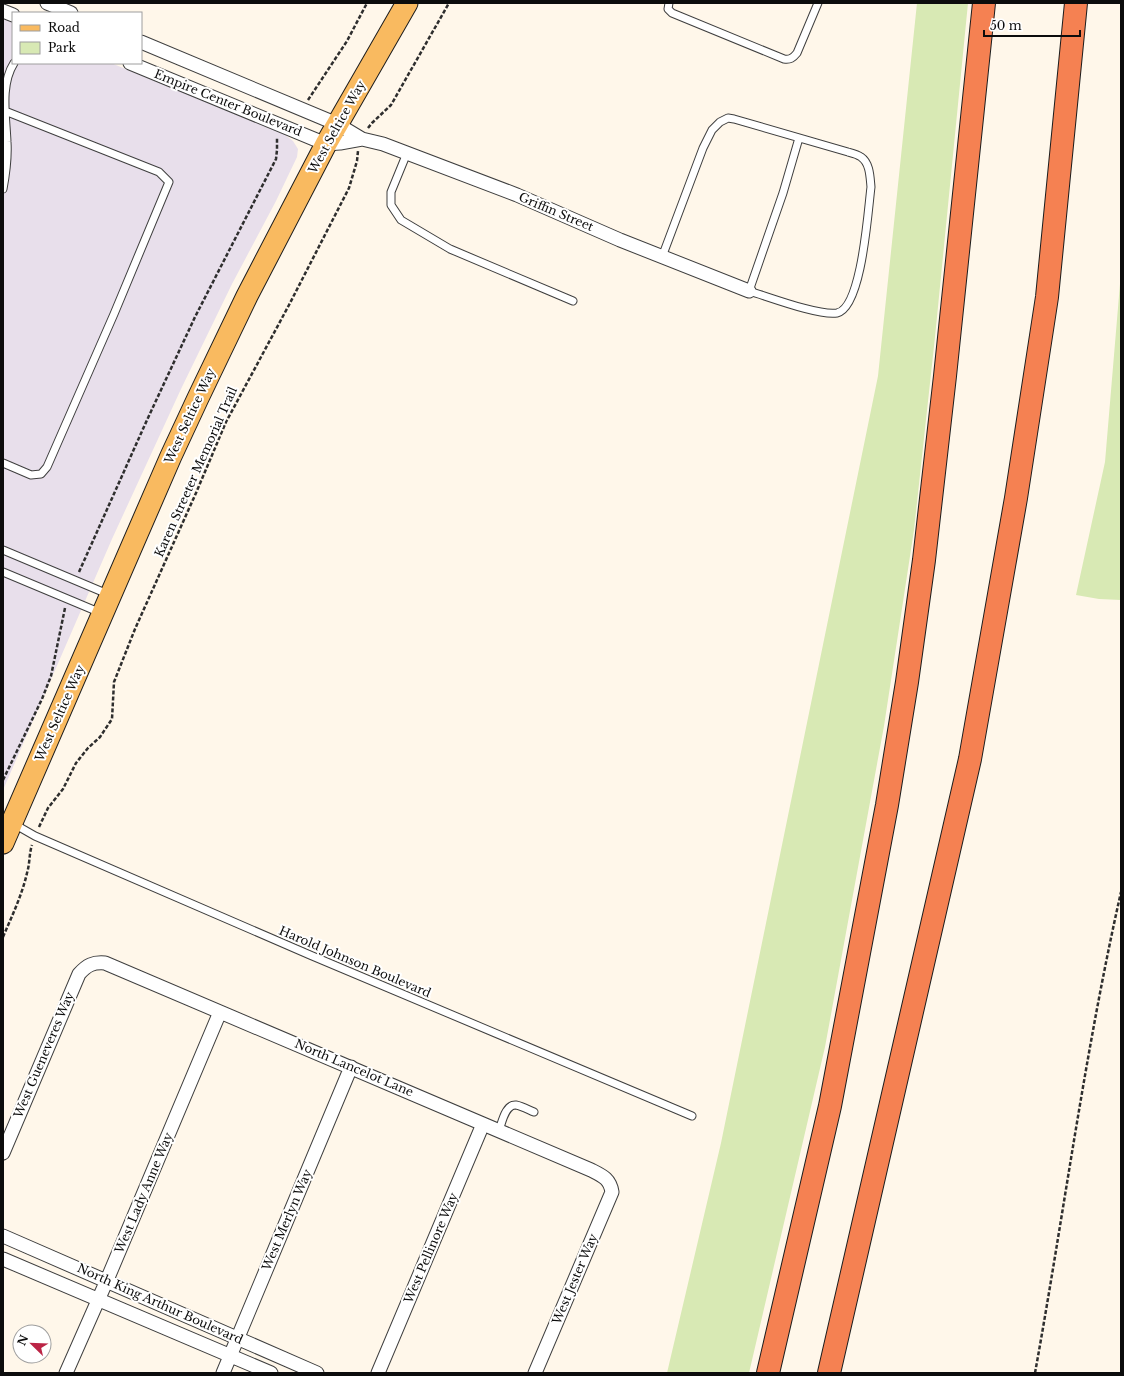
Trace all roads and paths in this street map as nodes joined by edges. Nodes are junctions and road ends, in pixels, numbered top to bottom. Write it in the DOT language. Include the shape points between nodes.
graph roads {
  1 [pos="367,3"];
  2 [pos="407,3"];
  3 [pos="449,3"];
  4 [pos="669,3"];
  5 [pos="818,3"];
  6 [pos="984,3"];
  7 [pos="1076,3"];
  8 [pos="51,7"];
  9 [pos="68,12"];
  10 [pos="142,42"];
  11 [pos="132,64"];
  12 [pos="3,65"];
  13 [pos="12,66"];
  14 [pos="266,94"];
  15 [pos="302,109"];
  16 [pos="5,111"];
  17 [pos="258,116"];
  18 [pos="278,124"];
  19 [pos="337,124"];
  20 [pos="799,138"];
  21 [pos="362,139"];
  22 [pos="326,144"];
  23 [pos="407,153"];
  24 [pos="3,189"];
  25 [pos="662,257"];
  26 [pos="749,291"];
  27 [pos="573,301"];
  28 [pos="3,462"];
  29 [pos="3,550"];
  30 [pos="79,571"];
  31 [pos="3,572"];
  32 [pos="107,605"];
  33 [pos="65,607"];
  34 [pos="3,780"];
  35 [pos="7,821"];
  36 [pos="35,836"];
  37 [pos="3,843"];
  38 [pos="1121,892"];
  39 [pos="3,937"];
  40 [pos="92,963"];
  41 [pos="220,1012"];
  42 [pos="351,1067"];
  43 [pos="534,1112"];
  44 [pos="692,1116"];
  45 [pos="484,1124"];
  46 [pos="499,1130"];
  47 [pos="3,1153"];
  48 [pos="610,1184"];
  49 [pos="3,1236"];
  50 [pos="3,1259"];
  51 [pos="107,1280"];
  52 [pos="98,1299"];
  53 [pos="238,1338"];
  54 [pos="230,1356"];
  55 [pos="66,1373"];
  56 [pos="223,1373"];
  57 [pos="271,1373"];
  58 [pos="317,1373"];
  59 [pos="378,1373"];
  60 [pos="535,1373"];
  61 [pos="768,1373"];
  62 [pos="829,1373"];
  63 [pos="1034,1373"];
  1 -- 15 [label="path" via="347,41"];
  2 -- 19 [label="main road, West Seltice Way"];
  3 -- 21 [label="path, Karen Streeter Memorial Trail" via="391,105 372,123"];
  4 -- 5 [label="lane" via="668,9 672,13 784,60 789,60 797,54"];
  6 -- 61 [label="highway" via="945,376 906,690 830,1106"];
  7 -- 62 [label="highway" via="1047,297 1016,498 972,751"];
  8 -- 9 [label="street"];
  10 -- 14 [label="street, Empire Center Boulevard"];
  11 -- 17 [label="street, Empire Center Boulevard"];
  12 -- 13 [label="lane"];
  13 -- 16 [label="lane" via="5,80"];
  14 -- 15 [label="street, Empire Center Boulevard"];
  14 -- 17 [label="street"];
  15 -- 19 [label="street, Empire Center Boulevard"];
  16 -- 24 [label="lane" via="7,144"];
  16 -- 28 [label="lane" via="159,172 169,182 48,467 41,474 31,475"];
  17 -- 18 [label="street, Empire Center Boulevard"];
  18 -- 22 [label="street, Empire Center Boulevard"];
  18 -- 30 [label="path" via="276,159 195,317"];
  19 -- 21 [label="street, Griffin Street"];
  19 -- 22 [label="main road, West Seltice Way"];
  20 -- 25 [label="lane" via="734,119 728,118 720,122 712,130 703,148"];
  20 -- 26 [label="lane"];
  20 -- 26 [label="lane" via="861,157 870,174 871,187 860,272 853,294 848,305 839,313 824,314"];
  21 -- 22 [label="street, Griffin Street"];
  21 -- 23 [label="street, Griffin Street"];
  21 -- 36 [label="path, Karen Streeter Memorial Trail" via="349,188 226,422 135,630 114,682 112,719 100,737 76,763 63,789 41,820"];
  22 -- 32 [label="main road, West Seltice Way" via="247,296 198,398"];
  23 -- 25 [label="street, Griffin Street" via="517,195"];
  23 -- 27 [label="lane" via="391,192 391,205 401,220 450,249"];
  25 -- 26 [label="street, Griffin Street"];
  29 -- 32 [label="lane"];
  31 -- 32 [label="lane"];
  32 -- 35 [label="main road, West Seltice Way"];
  33 -- 34 [label="path" via="51,676"];
  35 -- 36 [label="lane, Harold Johnson Boulevard"];
  35 -- 37 [label="main road, West Seltice Way"];
  36 -- 39 [label="path, Karen Streeter Memorial Trail" via="23,888"];
  36 -- 44 [label="lane, Harold Johnson Boulevard"];
  38 -- 63 [label="path" via="1084,1076"];
  40 -- 41 [label="street, North Lancelot Lane" via="104,963"];
  40 -- 47 [label="street, West Gueneveres Way" via="79,974"];
  41 -- 42 [label="street, North Lancelot Lane"];
  41 -- 51 [label="street, West Lady Anne Way"];
  42 -- 45 [label="street, North Lancelot Lane"];
  42 -- 53 [label="street, West Merlyn Way"];
  43 -- 46 [label="lane" via="516,1105 510,1107"];
  45 -- 46 [label="street, North Lancelot Lane"];
  45 -- 59 [label="street, West Pellinore Way"];
  46 -- 48 [label="street, North Lancelot Lane" via="591,1170"];
  48 -- 60 [label="street, West Jester Way" via="612,1192"];
  49 -- 51 [label="street, North King Arthur Boulevard"];
  50 -- 52 [label="street, North King Arthur Boulevard"];
  51 -- 52 [label="street, West Lady Anne Way"];
  51 -- 53 [label="street, North King Arthur Boulevard"];
  52 -- 54 [label="street, North King Arthur Boulevard"];
  52 -- 55 [label="street, West Lady Anne Way"];
  53 -- 54 [label="street, West Merlyn Way"];
  53 -- 58 [label="street, North King Arthur Boulevard"];
  54 -- 56 [label="street, West Merlyn Way"];
  54 -- 57 [label="street, North King Arthur Boulevard"];
}
